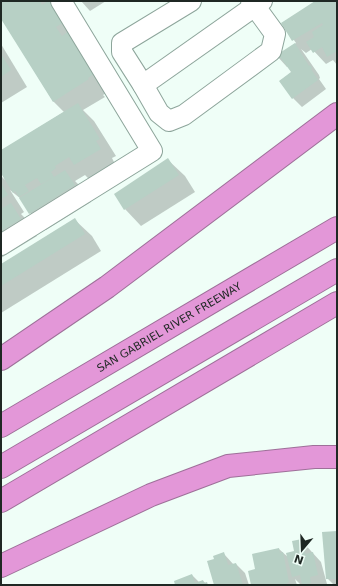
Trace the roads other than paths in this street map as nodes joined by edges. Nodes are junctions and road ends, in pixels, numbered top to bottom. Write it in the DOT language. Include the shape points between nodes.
graph roads {
  1 [pos="61,1"];
  2 [pos="191,1"];
  3 [pos="256,3"];
  4 [pos="143,85"];
  5 [pos="337,114"];
  6 [pos="337,228"];
  7 [pos="1,245"];
  8 [pos="337,254"];
  9 [pos="337,270"];
  10 [pos="337,303"];
  11 [pos="1,359"];
  12 [pos="1,426"];
  13 [pos="1,451"];
  14 [pos="337,457"];
  15 [pos="1,467"];
  16 [pos="1,501"];
  17 [pos="1,566"];
  1 -- 7 [label="lane" via="152,151"];
  2 -- 4 [label="lane" via="122,43 122,52"];
  3 -- 4 [label="lane"];
  3 -- 4 [label="lane" via="276,34 272,51 184,115 169,121 158,113"];
  5 -- 11 [label="highway" via="107,287"];
  6 -- 12 [label="highway, SAN GABRIEL RIVER FREEWAY"];
  8 -- 13 [label="highway"];
  9 -- 15 [label="highway"];
  10 -- 16 [label="highway"];
  14 -- 17 [label="highway" via="228,466 151,495"];
}
